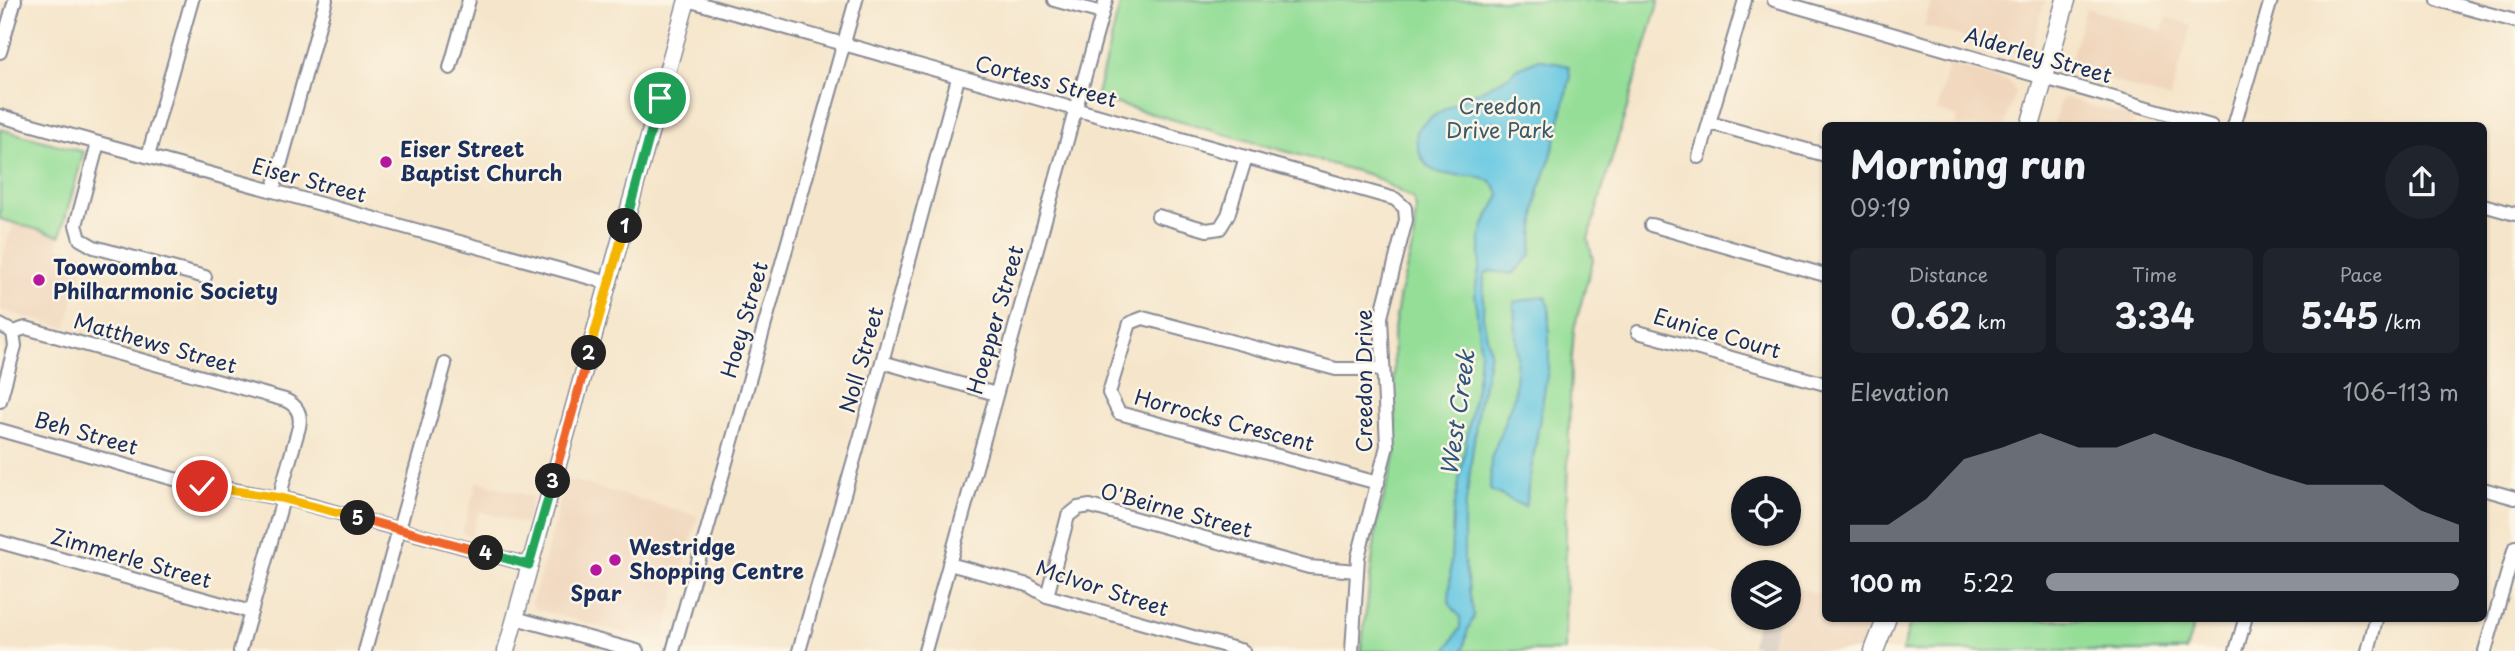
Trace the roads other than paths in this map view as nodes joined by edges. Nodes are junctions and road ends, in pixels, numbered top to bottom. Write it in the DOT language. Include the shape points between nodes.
graph roads {
  1 [pos="15,0"];
  2 [pos="192,0"];
  3 [pos="326,0"];
  4 [pos="469,0"];
  5 [pos="687,0"];
  6 [pos="856,0"];
  7 [pos="1054,0"];
  8 [pos="1106,0"];
  9 [pos="1745,0"];
  10 [pos="1774,0"];
  11 [pos="2066,0"];
  12 [pos="2271,0"];
  13 [pos="2438,0"];
  14 [pos="1102,13"];
  15 [pos="2515,21"];
  16 [pos="842,44"];
  17 [pos="0,52"];
  18 [pos="450,68"];
  19 [pos="958,78"];
  20 [pos="2044,78"];
  21 [pos="1075,109"];
  22 [pos="0,116"];
  23 [pos="2031,122"];
  24 [pos="2197,122"];
  25 [pos="2235,122"];
  26 [pos="1710,123"];
  27 [pos="98,143"];
  28 [pos="1822,154"];
  29 [pos="148,156"];
  30 [pos="1246,157"];
  31 [pos="1699,157"];
  32 [pos="272,191"];
  33 [pos="1395,199"];
  34 [pos="2487,206"];
  35 [pos="2515,214"];
  36 [pos="1158,216"];
  37 [pos="1651,225"];
  38 [pos="1822,274"];
  39 [pos="205,277"];
  40 [pos="609,283"];
  41 [pos="0,325"];
  42 [pos="13,332"];
  43 [pos="1638,332"];
  44 [pos="882,362"];
  45 [pos="445,363"];
  46 [pos="1383,369"];
  47 [pos="1822,383"];
  48 [pos="996,394"];
  49 [pos="0,401"];
  50 [pos="0,430"];
  51 [pos="1378,483"];
  52 [pos="2487,490"];
  53 [pos="281,498"];
  54 [pos="2515,498"];
  55 [pos="399,529"];
  56 [pos="0,542"];
  57 [pos="2515,547"];
  58 [pos="949,564"];
  59 [pos="529,565"];
  60 [pos="1357,571"];
  61 [pos="2511,577"];
  62 [pos="1047,596"];
  63 [pos="251,612"];
  64 [pos="515,618"];
  65 [pos="1885,622"];
  66 [pos="1892,622"];
  67 [pos="2244,622"];
  68 [pos="2375,622"];
  69 [pos="240,651"];
  70 [pos="365,651"];
  71 [pos="506,651"];
  72 [pos="637,651"];
  73 [pos="673,651"];
  74 [pos="799,651"];
  75 [pos="925,651"];
  76 [pos="1243,651"];
  77 [pos="1352,651"];
  78 [pos="1874,651"];
  79 [pos="1885,651"];
  80 [pos="2236,651"];
  81 [pos="2368,651"];
  82 [pos="2485,651"];
  1 -- 17 [label="street"];
  2 -- 29 [label="street"];
  3 -- 32 [label="street"];
  4 -- 18 [label="street"];
  5 -- 16 [label="street, Cortess Street"];
  5 -- 40 [label="main road"];
  6 -- 16 [label="street, Hoey Street"];
  7 -- 14 [label="street"];
  8 -- 14 [label="street, Hoepper Street"];
  9 -- 26 [label="street"];
  10 -- 20 [label="street, Alderley Street"];
  11 -- 20 [label="highway"];
  12 -- 25 [label="street"];
  13 -- 15 [label="street"];
  14 -- 21 [label="street, Hoepper Street"];
  16 -- 19 [label="street, Cortess Street"];
  16 -- 73 [label="street, Hoey Street"];
  19 -- 21 [label="street, Cortess Street"];
  19 -- 44 [label="street, Noll Street"];
  20 -- 23 [label="highway"];
  20 -- 24 [label="street, Alderley Street"];
  21 -- 30 [label="street, Cortess Street"];
  21 -- 48 [label="street, Hoepper Street"];
  22 -- 27 [label="street, Eiser Street"];
  26 -- 28 [label="street"];
  26 -- 31 [label="street"];
  27 -- 29 [label="street, Eiser Street"];
  27 -- 39 [label="street" via="76,225 80,239 94,247"];
  29 -- 32 [label="street, Eiser Street"];
  30 -- 33 [label="street, Cortess Street"];
  30 -- 36 [label="street" via="1220,228 1206,230"];
  32 -- 40 [label="street, Eiser Street"];
  33 -- 46 [label="street, Creedon Drive" via="1405,208 1406,220 1381,317"];
  34 -- 35 [label="street"];
  37 -- 38 [label="street"];
  40 -- 59 [label="main road"];
  41 -- 42 [label="street, Matthews Street"];
  42 -- 49 [label="street" via="16,343"];
  42 -- 53 [label="street, Matthews Street" via="39,331 292,404 300,422"];
  43 -- 47 [label="street, Eunice Court"];
  44 -- 48 [label="street"];
  44 -- 74 [label="street, Noll Street"];
  45 -- 55 [label="street"];
  46 -- 51 [label="street, Creedon Drive" via="1388,446"];
  46 -- 51 [label="street, Horrocks Crescent" via="1336,369 1143,317 1130,323 1110,393 1119,412"];
  48 -- 58 [label="street, Hoepper Street"];
  50 -- 53 [label="street, Beh Street" via="191,484"];
  51 -- 60 [label="street, Creedon Drive"];
  52 -- 54 [label="street"];
  53 -- 55 [label="street, Beh Street"];
  53 -- 63 [label="street"];
  55 -- 59 [label="street, Beh Street"];
  55 -- 70 [label="street"];
  56 -- 63 [label="street, Zimmerle Street"];
  57 -- 61 [label="street"];
  58 -- 62 [label="street, McIvor Street" via="1028,585"];
  58 -- 75 [label="street, Hoepper Street"];
  59 -- 64 [label="main road"];
  60 -- 62 [label="street, O'Beirne Street" via="1309,567 1090,506 1068,516"];
  60 -- 77 [label="street, Creedon Drive"];
  61 -- 82 [label="street"];
  62 -- 76 [label="street, McIvor Street"];
  63 -- 69 [label="street"];
  64 -- 71 [label="main road"];
  64 -- 72 [label="street"];
  65 -- 78 [label="highway"];
  66 -- 79 [label="highway"];
  67 -- 80 [label="street"];
  68 -- 81 [label="street"];
}
